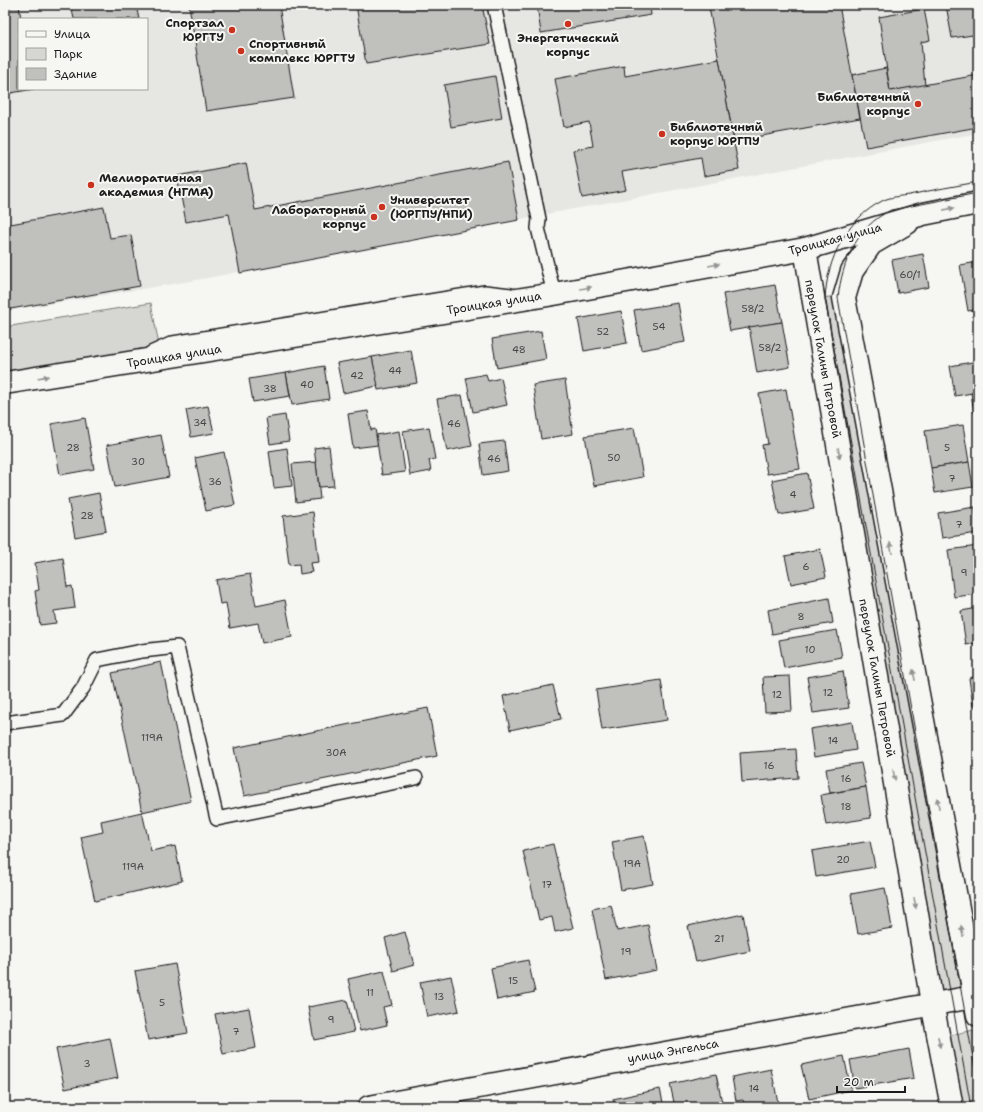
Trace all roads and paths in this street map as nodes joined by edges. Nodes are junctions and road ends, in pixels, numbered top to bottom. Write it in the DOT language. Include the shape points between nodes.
graph roads {
  1 [pos="494,5"];
  2 [pos="978,203"];
  3 [pos="924,214"];
  4 [pos="805,249"];
  5 [pos="544,295"];
  6 [pos="5,383"];
  7 [pos="5,723"];
  8 [pos="416,778"];
  9 [pos="932,1003"];
  10 [pos="977,1003"];
  11 [pos="369,1107"];
  12 [pos="952,1107"];
  1 -- 5 [label="lane" via="539,219"];
  3 -- 2 [label="street, Троицкая улица, one-way"];
  3 -- 4 [label="street, Троицкая улица"];
  10 -- 3 [label="street, one-way" via="844,298 852,271 871,244"];
  5 -- 4 [label="street, Троицкая улица, one-way"];
  4 -- 9 [label="street, переулок Галины Петровой, one-way"];
  6 -- 5 [label="street, Троицкая улица, one-way"];
  7 -- 8 [label="lane" via="63,715 83,688 97,660 177,647 217,819"];
  9 -- 10 [label="street, улица Энгельса"];
  9 -- 11 [label="street, улица Энгельса"];
  9 -- 12 [label="street, переулок Галины Петровой, one-way"];
}
